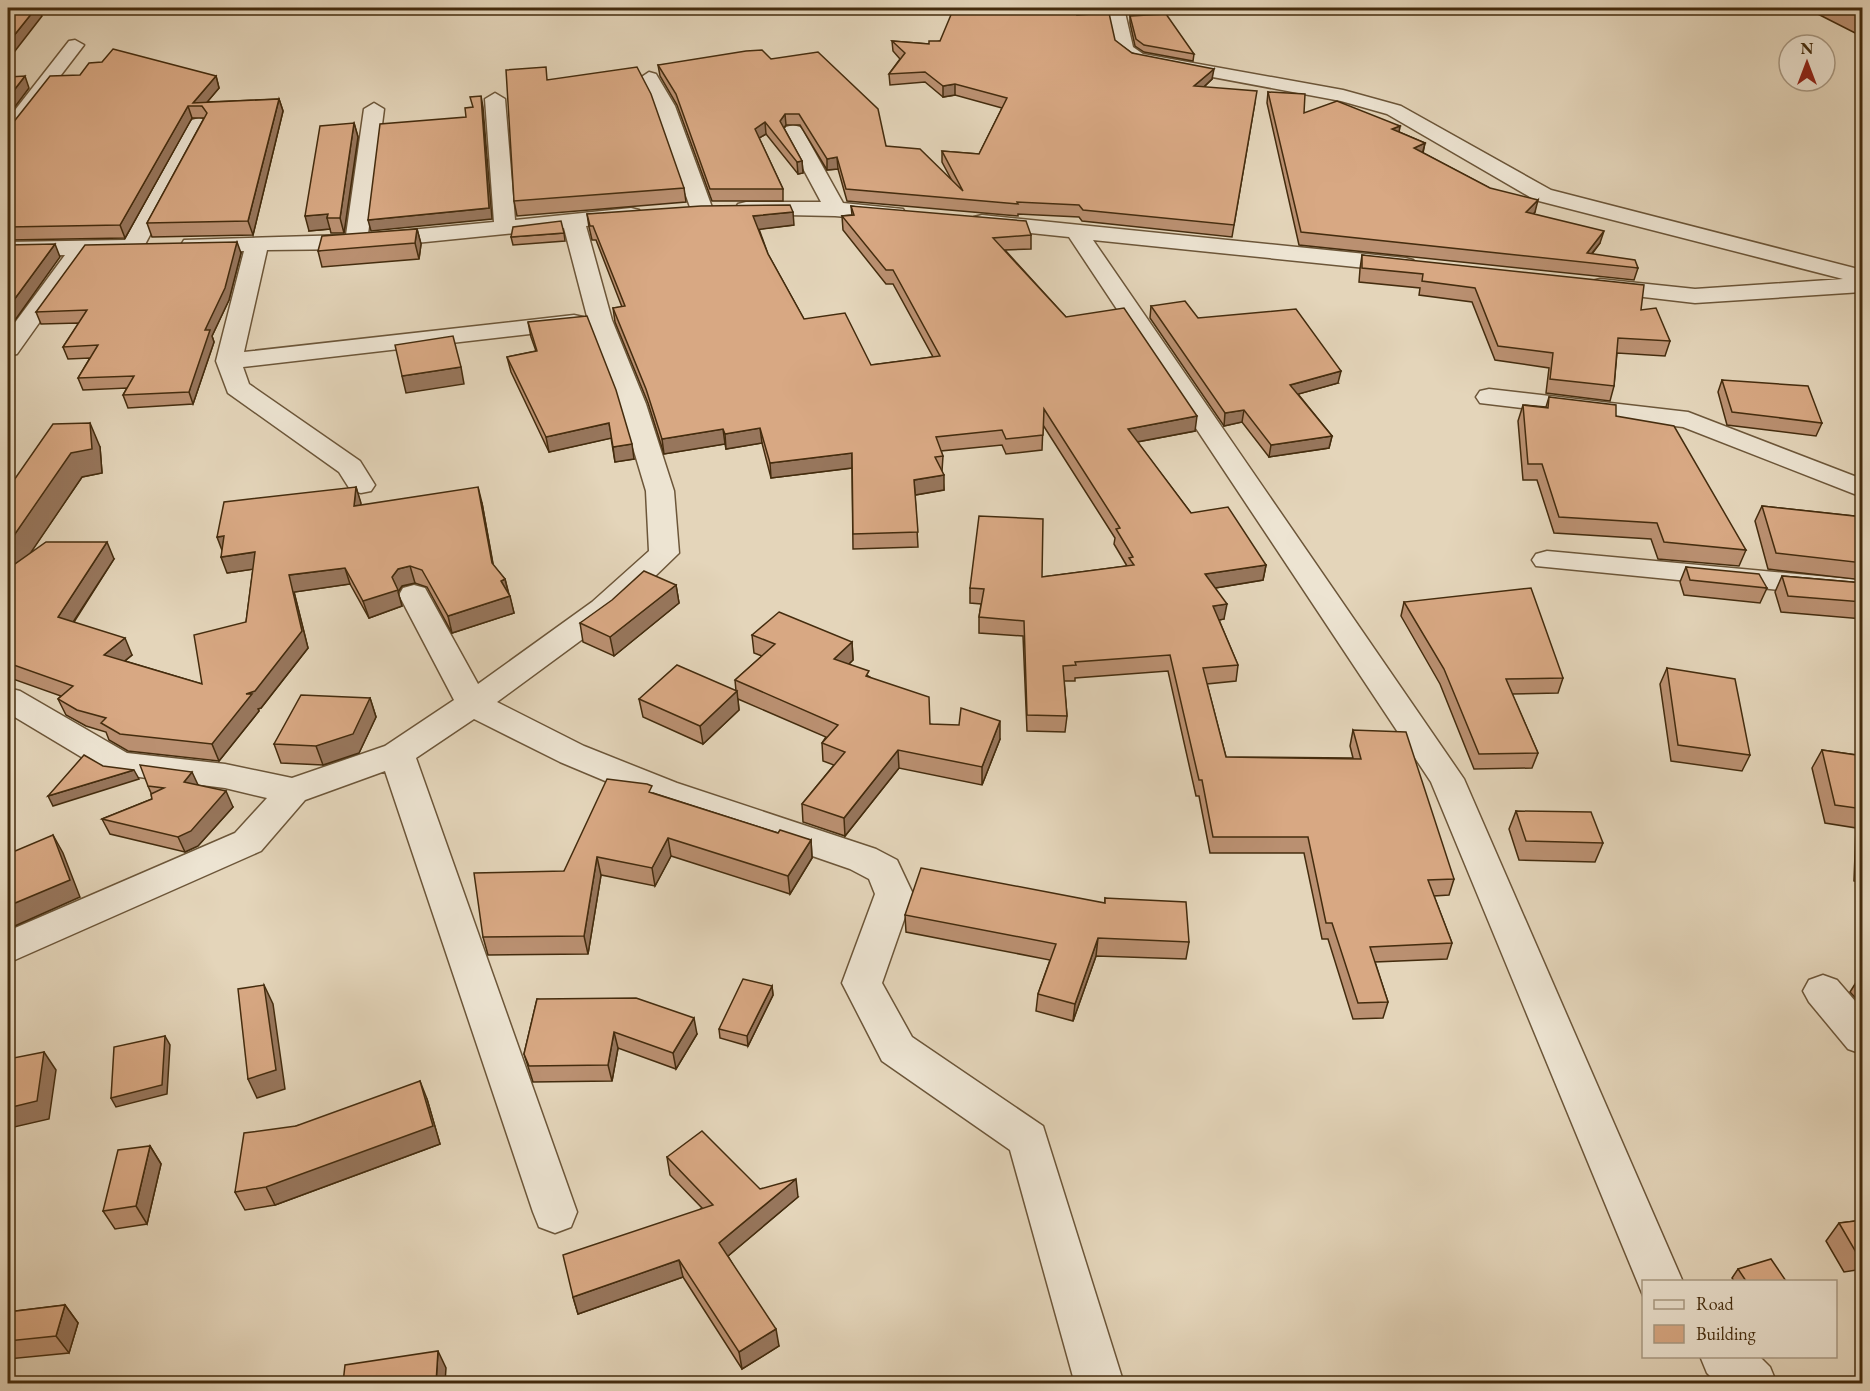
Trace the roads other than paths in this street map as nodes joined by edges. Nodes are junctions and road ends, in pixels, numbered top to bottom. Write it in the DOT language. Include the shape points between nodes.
graph roads {
  1 [pos="1116,8"];
  2 [pos="75,45"];
  3 [pos="649,78"];
  4 [pos="495,99"];
  5 [pos="374,109"];
  6 [pos="199,123"];
  7 [pos="8,131"];
  8 [pos="793,131"];
  9 [pos="835,209"];
  10 [pos="702,210"];
  11 [pos="679,211"];
  12 [pos="655,213"];
  13 [pos="915,216"];
  14 [pos="573,219"];
  15 [pos="961,220"];
  16 [pos="505,226"];
  17 [pos="1075,230"];
  18 [pos="356,242"];
  19 [pos="257,244"];
  20 [pos="152,246"];
  21 [pos="82,247"];
  22 [pos="8,249"];
  23 [pos="1432,268"];
  24 [pos="1863,277"];
  25 [pos="1575,283"];
  26 [pos="1863,285"];
  27 [pos="600,320"];
  28 [pos="8,349"];
  29 [pos="229,361"];
  30 [pos="1489,397"];
  31 [pos="361,485"];
  32 [pos="1863,489"];
  33 [pos="1548,560"];
  34 [pos="1863,589"];
  35 [pos="414,595"];
  36 [pos="8,699"];
  37 [pos="472,704"];
  38 [pos="397,753"];
  39 [pos="293,791"];
  40 [pos="8,948"];
  41 [pos="1823,991"];
  42 [pos="1863,1037"];
  43 [pos="555,1212"];
  44 [pos="1660,1280"];
  45 [pos="1726,1358"];
  46 [pos="1100,1383"];
  47 [pos="1753,1383"];
  1 -- 24 [label="street" via="1125,50 1138,58 1343,96 1394,110 1543,195"];
  2 -- 7 [label="street"];
  3 -- 10 [label="street" via="665,106"];
  4 -- 16 [label="street"];
  5 -- 18 [label="street"];
  6 -- 20 [label="street"];
  8 -- 9 [label="street"];
  9 -- 10 [label="street"];
  9 -- 13 [label="street"];
  10 -- 11 [label="street"];
  12 -- 14 [label="street"];
  14 -- 16 [label="street"];
  14 -- 27 [label="street"];
  15 -- 17 [label="street"];
  16 -- 18 [label="street"];
  17 -- 23 [label="street"];
  17 -- 44 [label="street" via="1447,779"];
  18 -- 19 [label="street"];
  19 -- 20 [label="street"];
  19 -- 29 [label="street"];
  20 -- 21 [label="street"];
  21 -- 22 [label="street"];
  21 -- 28 [label="street"];
  25 -- 26 [label="street" via="1695,296"];
  27 -- 29 [label="street"];
  27 -- 37 [label="street" via="633,404 660,491 664,553 603,609"];
  29 -- 31 [label="street" via="237,388 350,467"];
  30 -- 32 [label="street" via="1688,420"];
  33 -- 34 [label="street"];
  35 -- 37 [label="street"];
  36 -- 39 [label="street" via="120,764 225,776"];
  37 -- 38 [label="street"];
  37 -- 46 [label="street" via="572,753 665,792 795,834 884,870 894,894 862,983 897,1049 1028,1139"];
  38 -- 39 [label="street"];
  38 -- 43 [label="street"];
  39 -- 40 [label="street" via="248,842"];
  41 -- 42 [label="street"];
  45 -- 47 [label="street"];
}
